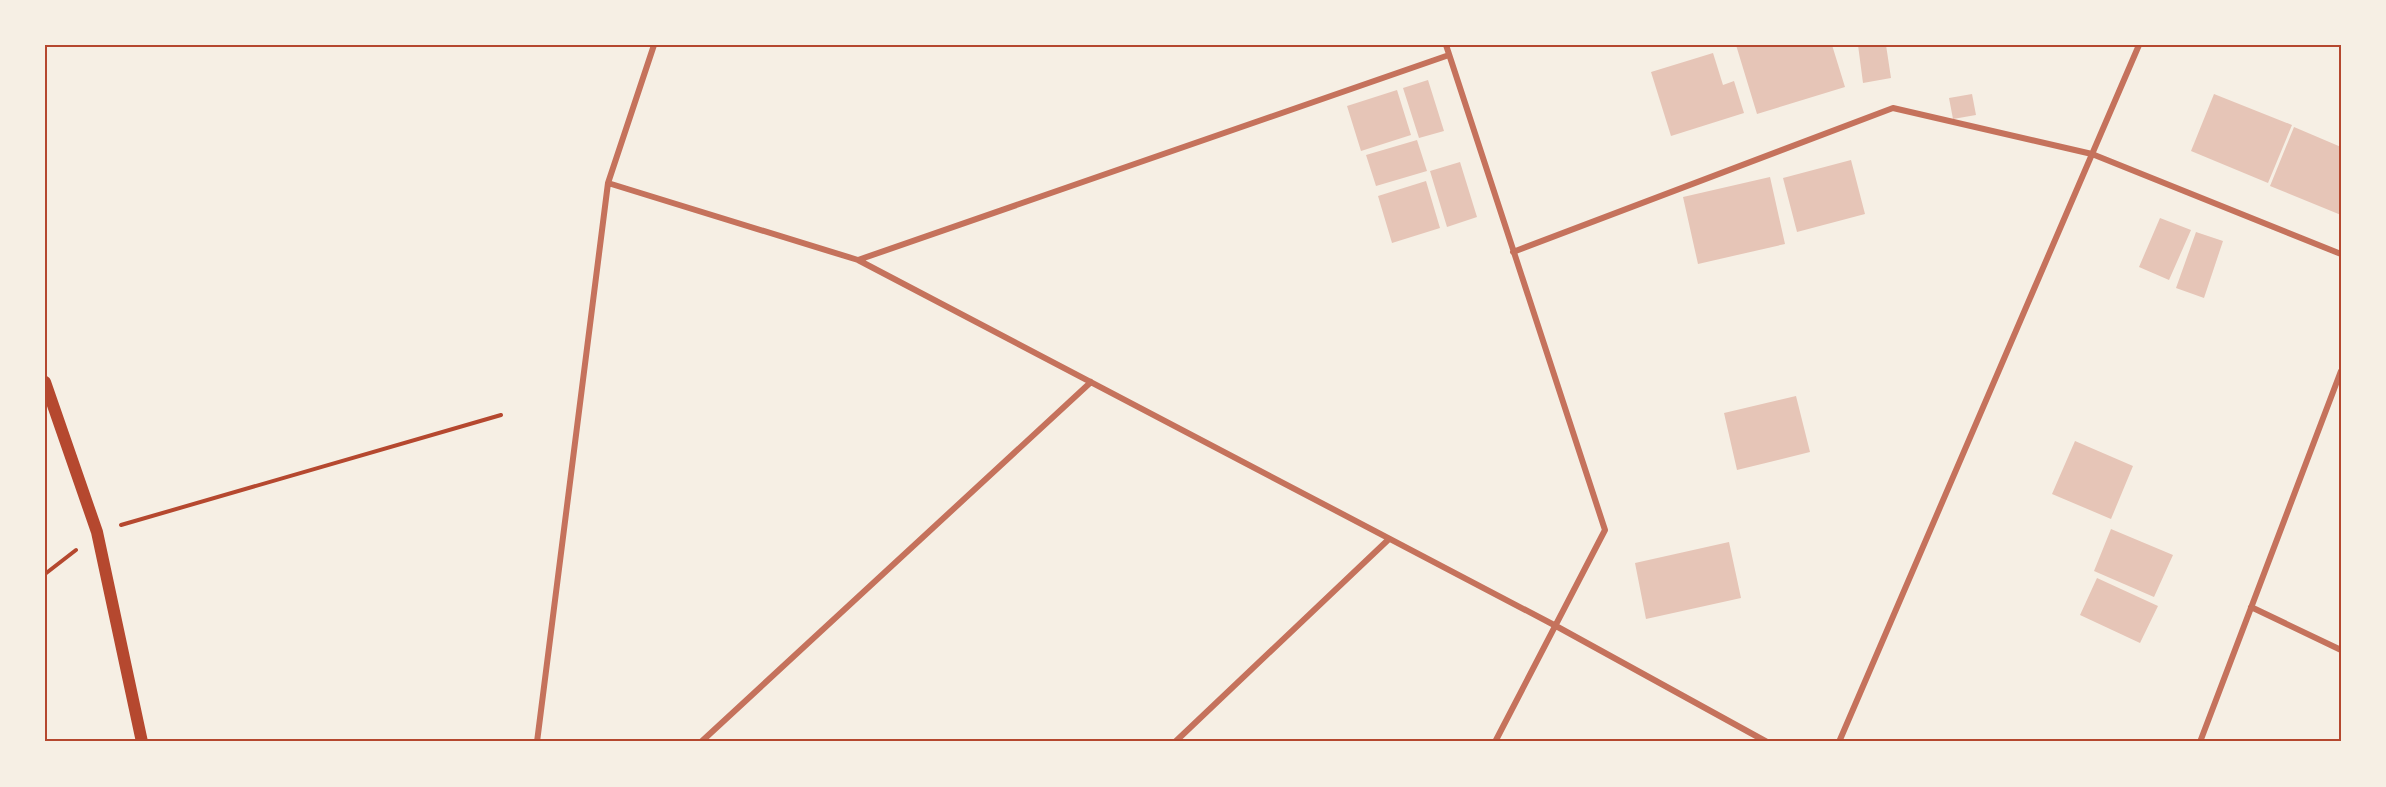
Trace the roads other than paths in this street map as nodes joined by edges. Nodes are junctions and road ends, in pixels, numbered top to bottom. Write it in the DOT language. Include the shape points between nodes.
graph roads {
  1 [pos="654,45"];
  2 [pos="1446,45"];
  3 [pos="2139,45"];
  4 [pos="1449,55"];
  5 [pos="2092,154"];
  6 [pos="608,183"];
  7 [pos="1513,252"];
  8 [pos="2341,254"];
  9 [pos="858,260"];
  10 [pos="2341,371"];
  11 [pos="45,382"];
  12 [pos="1091,382"];
  13 [pos="1389,539"];
  14 [pos="2251,607"];
  15 [pos="1556,626"];
  16 [pos="2341,650"];
  17 [pos="142,742"];
  18 [pos="537,742"];
  19 [pos="701,742"];
  20 [pos="1175,742"];
  21 [pos="1495,742"];
  22 [pos="1767,742"];
  23 [pos="1839,742"];
  24 [pos="2200,742"];
  1 -- 6 [label="street"];
  2 -- 4 [label="street"];
  3 -- 5 [label="street"];
  4 -- 7 [label="street"];
  4 -- 9 [label="street"];
  5 -- 7 [label="street" via="1893,108"];
  5 -- 8 [label="street"];
  5 -- 23 [label="street"];
  6 -- 9 [label="street"];
  6 -- 18 [label="street"];
  7 -- 15 [label="street" via="1605,530"];
  9 -- 12 [label="street"];
  10 -- 14 [label="street"];
  11 -- 17 [label="main road" via="97,532"];
  12 -- 13 [label="street"];
  12 -- 19 [label="street"];
  13 -- 15 [label="street"];
  13 -- 20 [label="street"];
  14 -- 16 [label="street"];
  14 -- 24 [label="street"];
  15 -- 21 [label="street"];
  15 -- 22 [label="street"];
}
